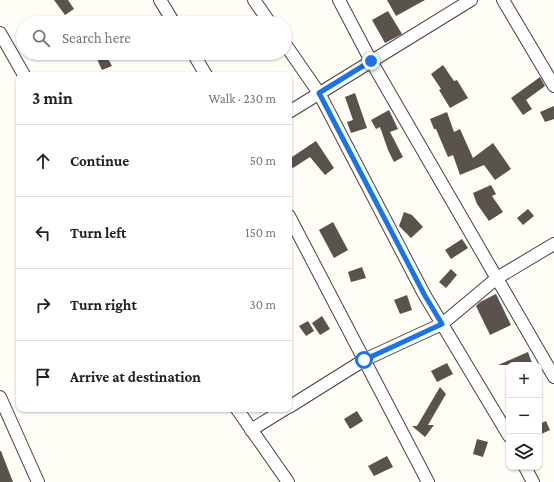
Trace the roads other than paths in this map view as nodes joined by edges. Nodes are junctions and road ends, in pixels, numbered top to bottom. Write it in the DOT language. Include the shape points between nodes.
graph roads {
  1 [pos="160,0"];
  2 [pos="254,0"];
  3 [pos="339,0"];
  4 [pos="471,0"];
  5 [pos="503,0"];
  6 [pos="170,16"];
  7 [pos="265,16"];
  8 [pos="0,33"];
  9 [pos="292,54"];
  10 [pos="197,60"];
  11 [pos="371,61"];
  12 [pos="22,72"];
  13 [pos="204,72"];
  14 [pos="554,86"];
  15 [pos="319,93"];
  16 [pos="292,110"];
  17 [pos="292,222"];
  18 [pos="554,244"];
  19 [pos="497,278"];
  20 [pos="442,324"];
  21 [pos="364,360"];
  22 [pos="554,377"];
  23 [pos="0,397"];
  24 [pos="292,405"];
  25 [pos="239,412"];
  26 [pos="280,412"];
  27 [pos="251,430"];
  28 [pos="508,434"];
  29 [pos="527,470"];
  30 [pos="38,482"];
  31 [pos="288,482"];
  32 [pos="428,482"];
  33 [pos="533,482"];
  1 -- 6 [label="street"];
  2 -- 7 [label="street"];
  3 -- 11 [label="street"];
  4 -- 11 [label="street"];
  5 -- 14 [label="street"];
  8 -- 12 [label="street"];
  9 -- 15 [label="street"];
  10 -- 13 [label="street"];
  11 -- 15 [label="street"];
  11 -- 19 [label="street"];
  15 -- 16 [label="street"];
  15 -- 20 [label="street"];
  17 -- 21 [label="street"];
  18 -- 19 [label="street"];
  19 -- 20 [label="street"];
  19 -- 22 [label="street"];
  20 -- 21 [label="street"];
  20 -- 28 [label="street"];
  21 -- 24 [label="street"];
  21 -- 32 [label="street"];
  23 -- 30 [label="street"];
  25 -- 27 [label="street"];
  26 -- 27 [label="street"];
  27 -- 31 [label="street"];
  29 -- 33 [label="street"];
}
